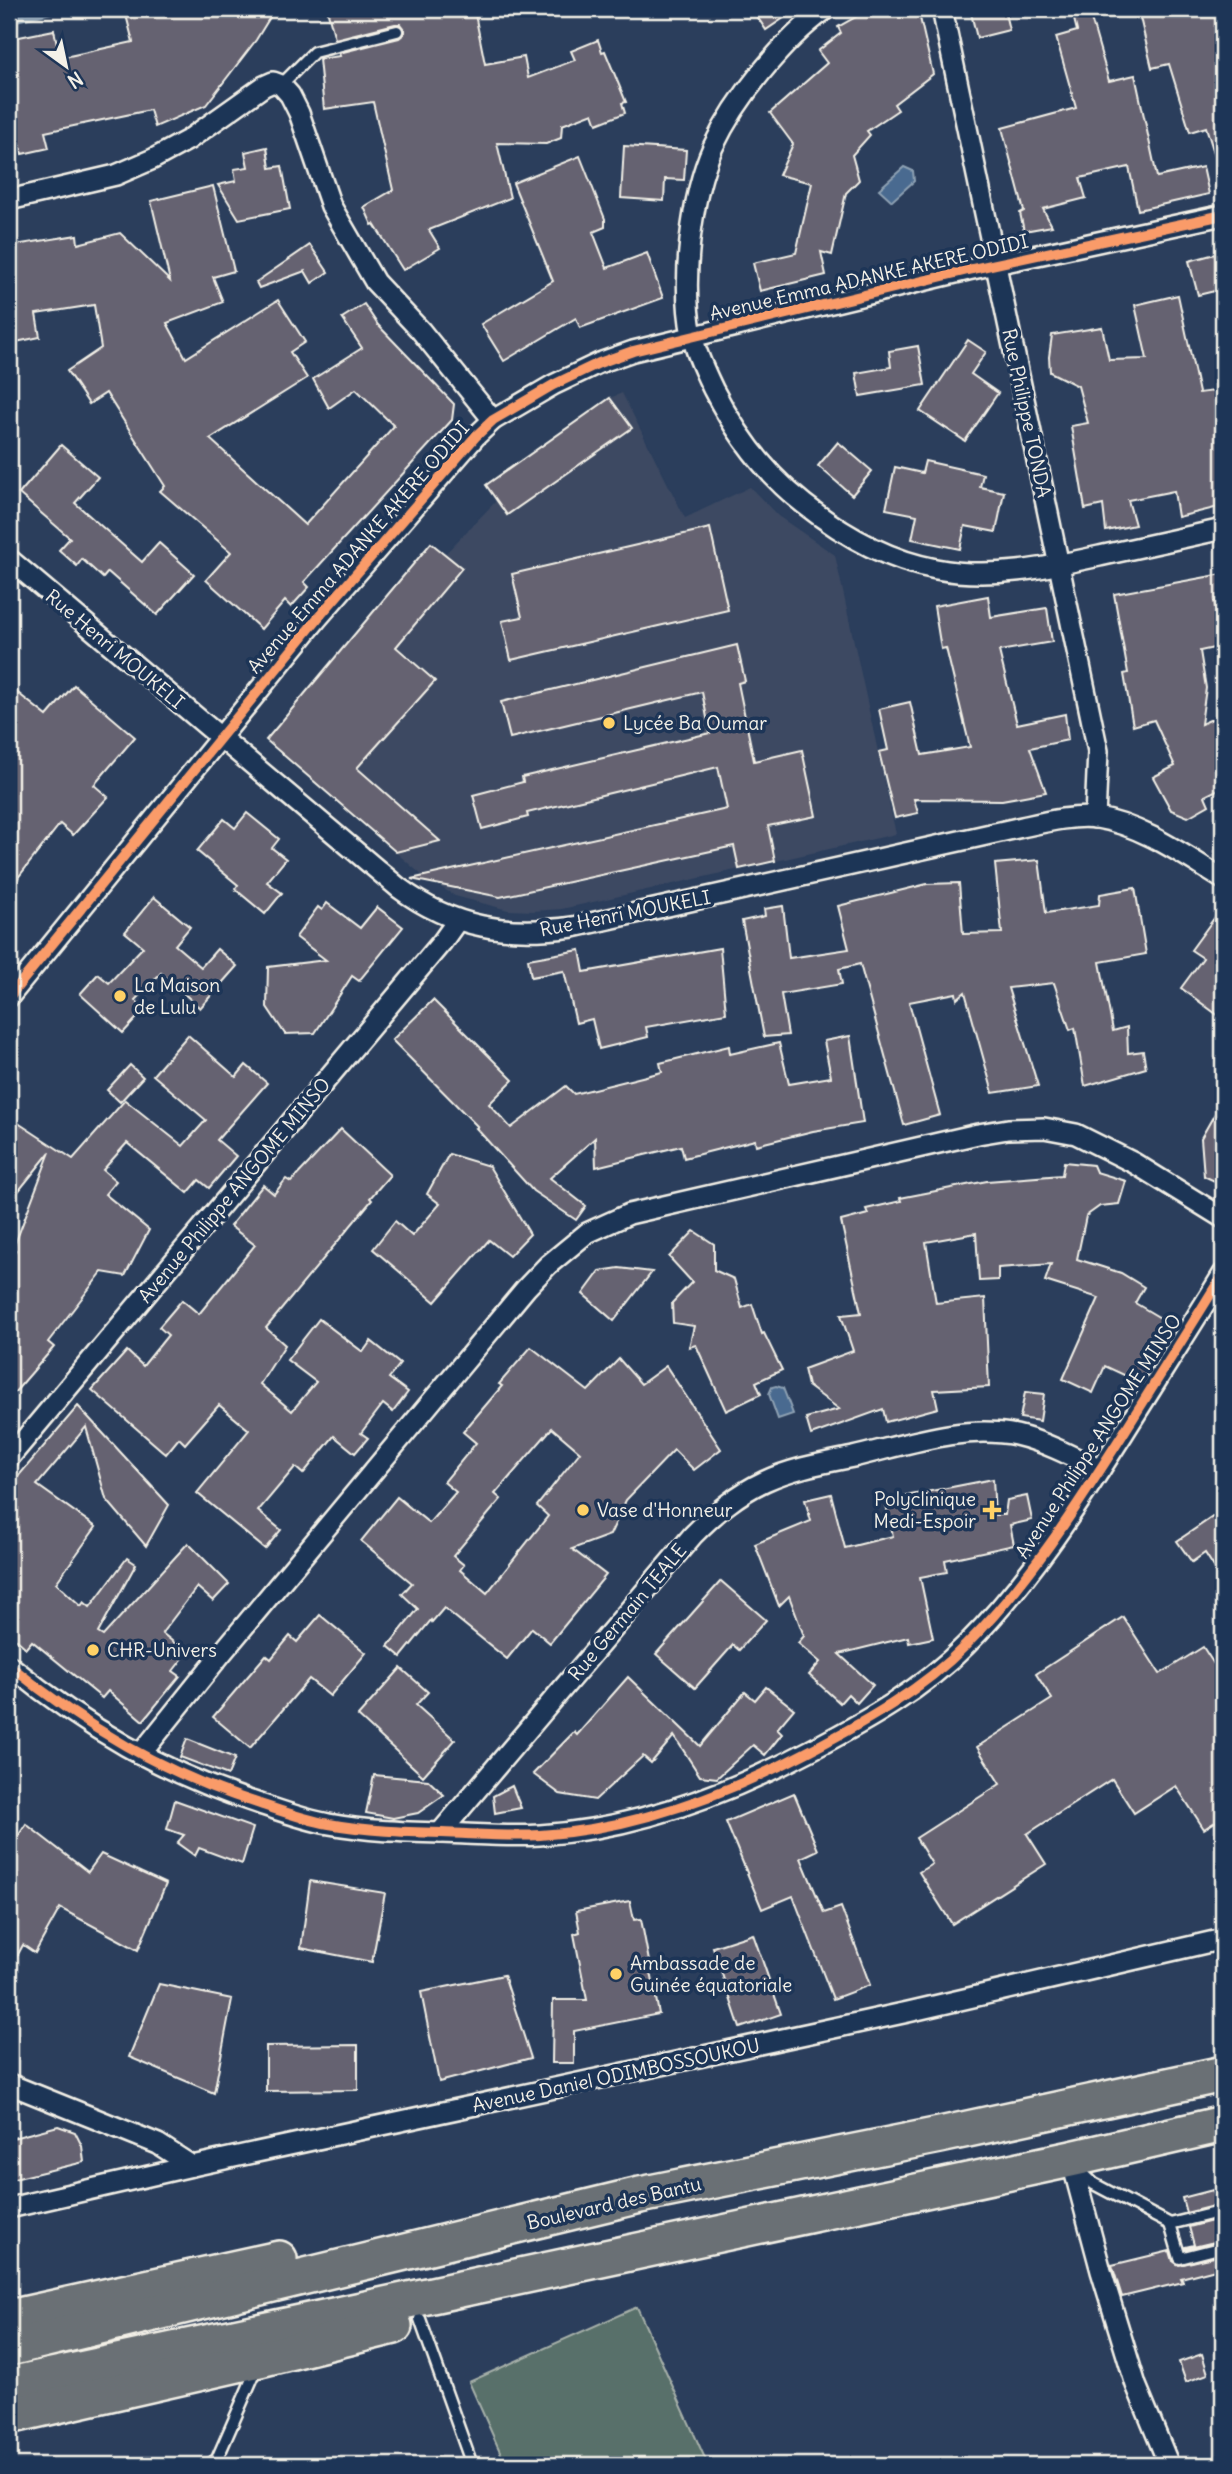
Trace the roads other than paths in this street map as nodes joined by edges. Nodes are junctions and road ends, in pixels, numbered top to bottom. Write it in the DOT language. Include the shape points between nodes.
graph roads {
  1 [pos="827,9"];
  2 [pos="942,9"];
  3 [pos="397,31"];
  4 [pos="281,85"];
  5 [pos="9,200"];
  6 [pos="1223,215"];
  7 [pos="997,264"];
  8 [pos="692,336"];
  9 [pos="493,420"];
  10 [pos="1223,529"];
  11 [pos="9,559"];
  12 [pos="1059,565"];
  13 [pos="220,738"];
  14 [pos="1094,818"];
  15 [pos="1223,879"];
  16 [pos="457,921"];
  17 [pos="9,997"];
  18 [pos="1223,1219"];
  19 [pos="1223,1274"];
  20 [pos="9,1458"];
  21 [pos="1100,1470"];
  22 [pos="9,1665"];
  23 [pos="141,1755"];
  24 [pos="440,1833"];
  25 [pos="1223,1939"];
  26 [pos="1223,2074"];
  27 [pos="9,2084"];
  28 [pos="1223,2124"];
  29 [pos="1071,2159"];
  30 [pos="192,2165"];
  31 [pos="640,2194"];
  32 [pos="9,2208"];
  33 [pos="1223,2211"];
  34 [pos="1170,2224"];
  35 [pos="653,2247"];
  36 [pos="1223,2247"];
  37 [pos="9,2318"];
  38 [pos="420,2319"];
  39 [pos="9,2348"];
  40 [pos="260,2359"];
  41 [pos="9,2385"];
  42 [pos="9,2416"];
  43 [pos="216,2463"];
  44 [pos="472,2465"];
  45 [pos="1169,2465"];
  1 -- 8 [label="street" via="791,39 752,85 713,148 691,235 687,276"];
  2 -- 7 [label="street, Rue Philippe TONDA"];
  3 -- 4 [label="lane" via="314,52"];
  4 -- 5 [label="street" via="264,86 188,140 116,175"];
  4 -- 9 [label="street" via="299,113 331,206 375,282"];
  6 -- 7 [label="street, Avenue Emma ADANKE AKERE ODIDI"];
  7 -- 8 [label="street, Avenue Emma ADANKE AKERE ODIDI"];
  7 -- 12 [label="street, Rue Philippe TONDA"];
  8 -- 9 [label="street, Avenue Emma ADANKE AKERE ODIDI" via="599,363"];
  8 -- 12 [label="street" via="707,376 742,440 772,477 834,527 876,549 934,569 996,573"];
  9 -- 13 [label="street, Avenue Emma ADANKE AKERE ODIDI" via="317,619"];
  10 -- 12 [label="street"];
  11 -- 13 [label="street, Rue Henri MOUKELI"];
  12 -- 14 [label="street, Rue Philippe TONDA" via="1098,751"];
  13 -- 16 [label="street, Rue Henri MOUKELI" via="399,888"];
  13 -- 17 [label="street, Avenue Emma ADANKE AKERE ODIDI"];
  14 -- 15 [label="street, Rue Henri MOUKELI" via="1143,834"];
  14 -- 16 [label="street, Rue Henri MOUKELI" via="1021,827 573,927 512,932"];
  16 -- 20 [label="street, Avenue Philippe ANGOME MINSO"];
  18 -- 23 [label="street" via="1135,1163 1076,1133 1044,1128 978,1134 653,1208 605,1224 571,1245 526,1287"];
  19 -- 21 [label="street, Avenue Philippe ANGOME MINSO"];
  21 -- 24 [label="street, Avenue Philippe ANGOME MINSO" via="1011,1596 965,1646 906,1695 850,1729 716,1795 630,1821 544,1835"];
  21 -- 24 [label="street, Rue Germain TEALE" via="1015,1435 957,1433 797,1469 741,1493 693,1535"];
  22 -- 23 [label="street, Avenue Philippe ANGOME MINSO" via="72,1715"];
  23 -- 24 [label="street, Avenue Philippe ANGOME MINSO" via="196,1782 326,1824"];
  25 -- 30 [label="street, Avenue Daniel ODIMBOSSOUKOU" via="908,2012"];
  26 -- 31 [label="highway, Boulevard des Bantu"];
  27 -- 30 [label="street" via="158,2144"];
  28 -- 29 [label="highway"];
  29 -- 34 [label="lane" via="1094,2184"];
  29 -- 35 [label="highway"];
  29 -- 45 [label="street" via="1136,2385"];
  30 -- 32 [label="street, Avenue Daniel ODIMBOSSOUKOU"];
  31 -- 37 [label="highway" via="561,2199"];
  31 -- 39 [label="highway, Boulevard des Bantu"];
  33 -- 34 [label="lane"];
  34 -- 36 [label="lane" via="1180,2258"];
  35 -- 38 [label="highway" via="580,2276"];
  35 -- 41 [label="highway"];
  38 -- 40 [label="highway"];
  38 -- 44 [label="lane"];
  40 -- 42 [label="highway"];
  40 -- 43 [label="lane"];
}
